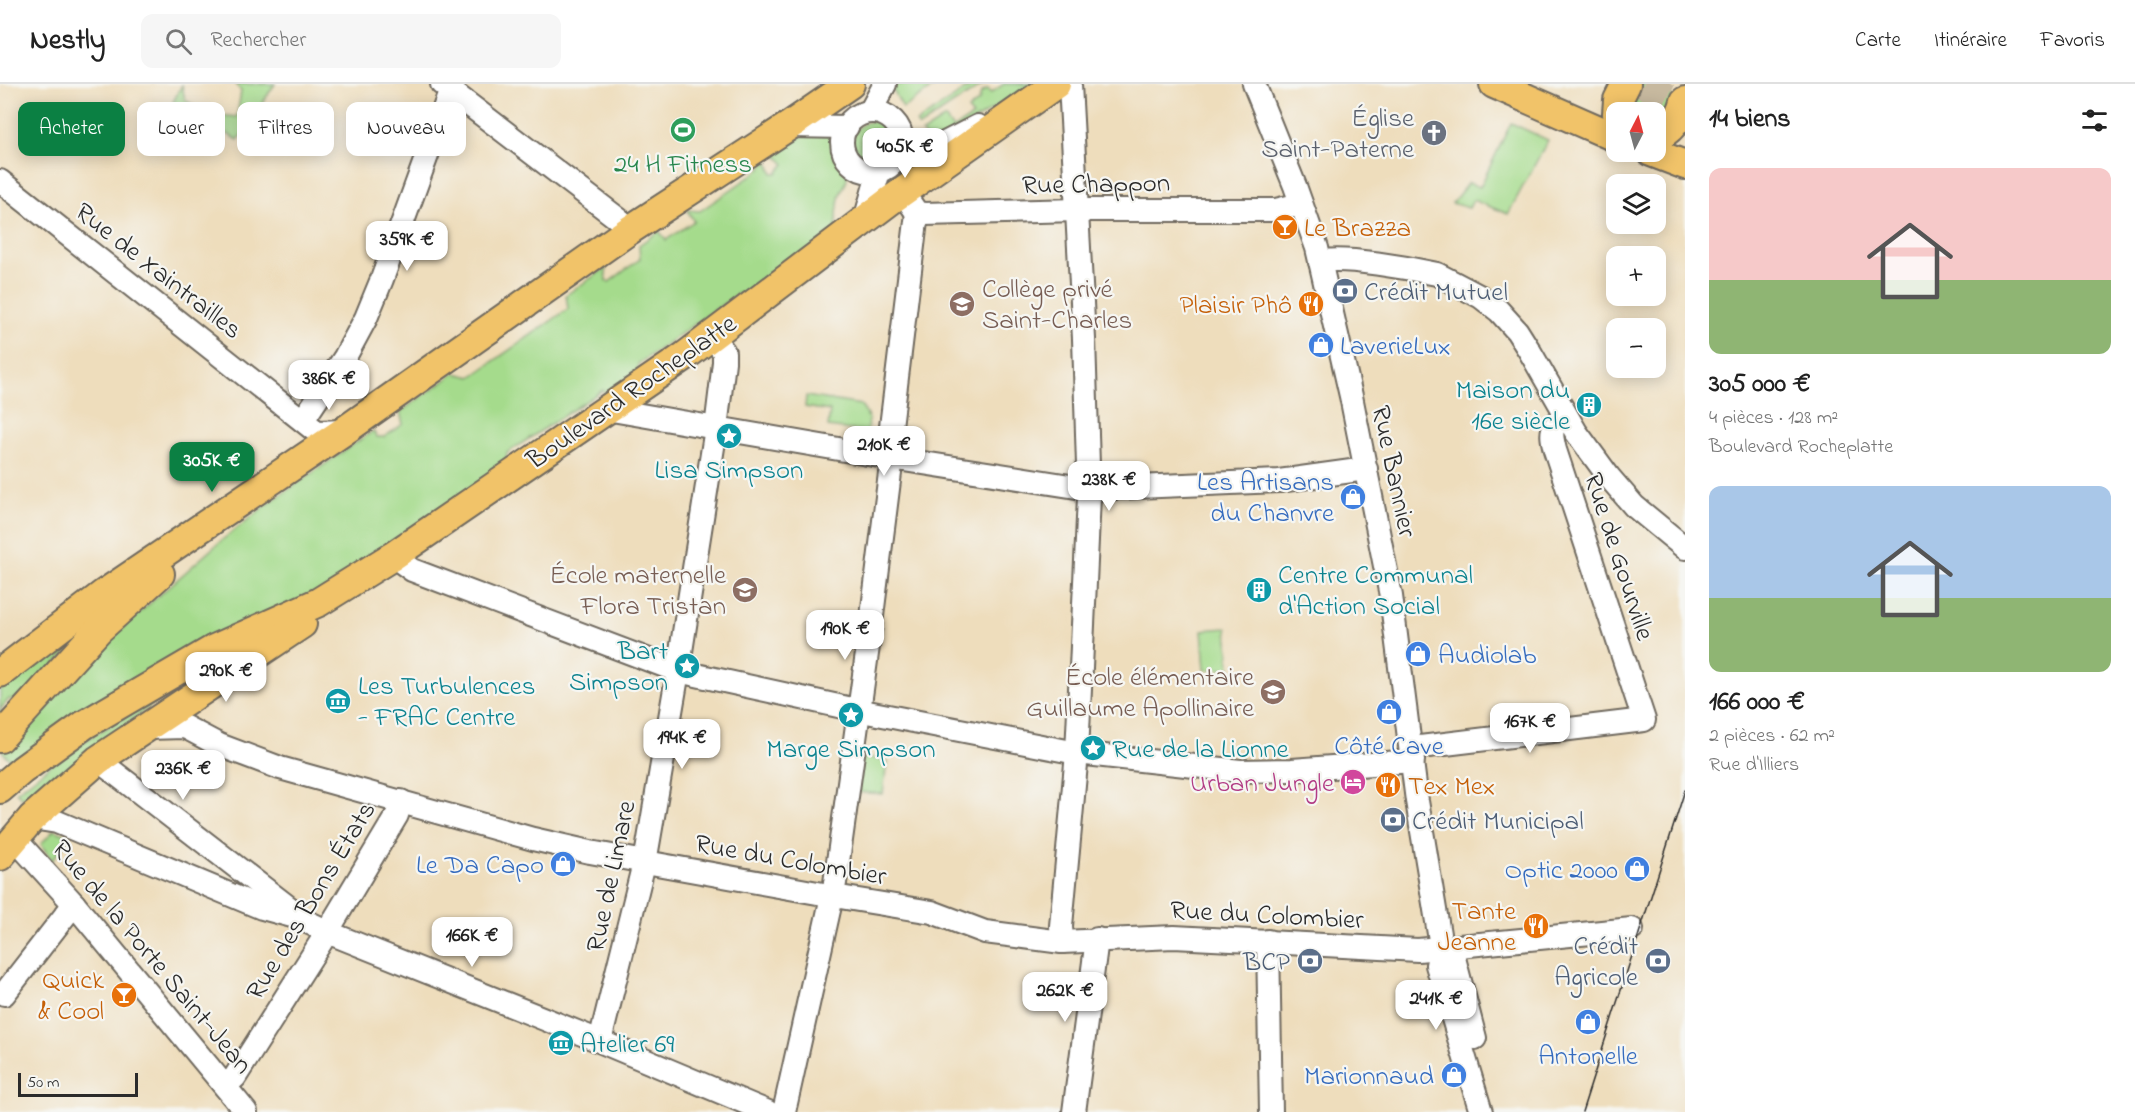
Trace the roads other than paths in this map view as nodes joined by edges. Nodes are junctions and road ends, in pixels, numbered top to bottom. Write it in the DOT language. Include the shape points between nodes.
graph roads {
  1 [pos="850,84"];
  2 [pos="885,84"];
  3 [pos="1054,84"];
  4 [pos="1070,84"];
  5 [pos="1494,84"];
  6 [pos="1626,84"];
  7 [pos="1256,86"];
  8 [pos="449,87"];
  9 [pos="1685,100"];
  10 [pos="1618,102"];
  11 [pos="870,112"];
  12 [pos="789,126"];
  13 [pos="847,127"];
  14 [pos="1666,130"];
  15 [pos="1606,133"];
  16 [pos="899,155"];
  17 [pos="1666,158"];
  18 [pos="1685,165"];
  19 [pos="879,171"];
  20 [pos="0,182"];
  21 [pos="910,202"];
  22 [pos="1301,204"];
  23 [pos="1078,210"];
  24 [pos="865,219"];
  25 [pos="628,231"];
  26 [pos="1320,262"];
  27 [pos="711,335"];
  28 [pos="606,410"];
  29 [pos="1565,414"];
  30 [pos="303,420"];
  31 [pos="716,429"];
  32 [pos="344,431"];
  33 [pos="891,458"];
  34 [pos="1366,469"];
  35 [pos="1089,489"];
  36 [pos="1685,548"];
  37 [pos="393,556"];
  38 [pos="678,671"];
  39 [pos="0,673"];
  40 [pos="859,710"];
  41 [pos="147,728"];
  42 [pos="0,738"];
  43 [pos="1077,753"];
  44 [pos="1412,755"];
  45 [pos="98,760"];
  46 [pos="400,801"];
  47 [pos="8,821"];
  48 [pos="645,861"];
  49 [pos="832,896"];
  50 [pos="74,904"];
  51 [pos="299,918"];
  52 [pos="1632,929"];
  53 [pos="327,932"];
  54 [pos="1096,939"];
  55 [pos="1269,941"];
  56 [pos="1062,942"];
  57 [pos="1441,946"];
  58 [pos="4,994"];
  59 [pos="600,1041"];
  60 [pos="225,1086"];
  61 [pos="246,1112"];
  62 [pos="768,1112"];
  63 [pos="784,1112"];
  64 [pos="1074,1112"];
  65 [pos="1271,1112"];
  66 [pos="1481,1112"];
  67 [pos="1497,1112"];
  1 -- 12 [label="main road"];
  2 -- 11 [label="street"];
  3 -- 16 [label="street, Boulevard Rocheplatte" via="923,154"];
  3 -- 21 [label="main road, Boulevard Rocheplatte"];
  4 -- 23 [label="street"];
  5 -- 15 [label="main road"];
  6 -- 10 [label="main road"];
  7 -- 22 [label="street, Rue Bannier"];
  8 -- 25 [label="street" via="621,220"];
  8 -- 30 [label="street" via="366,318"];
  9 -- 14 [label="main road" via="1682,112"];
  11 -- 13 [label="street" via="861,114"];
  11 -- 16 [label="street" via="885,115 897,125 902,135"];
  12 -- 13 [label="street"];
  12 -- 25 [label="main road"];
  13 -- 19 [label="street" via="842,143 848,159 862,170"];
  16 -- 19 [label="street" via="894,163"];
  17 -- 18 [label="main road"];
  19 -- 24 [label="street"];
  20 -- 30 [label="street, Rue de Xaintrailles"];
  21 -- 23 [label="street, Rue Chappon" via="924,214"];
  21 -- 24 [label="main road, Boulevard Rocheplatte"];
  21 -- 33 [label="street" via="889,444"];
  22 -- 23 [label="street, Rue Chappon" via="1276,210"];
  22 -- 26 [label="street, Rue Bannier"];
  23 -- 35 [label="street"];
  24 -- 27 [label="main road, Boulevard Rocheplatte"];
  25 -- 32 [label="main road"];
  26 -- 29 [label="street" via="1335,260 1423,271 1481,297 1517,331"];
  26 -- 34 [label="street, Rue Bannier"];
  27 -- 28 [label="main road, Boulevard Rocheplatte"];
  27 -- 31 [label="street, Rue de Limare" via="724,352"];
  28 -- 31 [label="street"];
  28 -- 37 [label="main road, Boulevard Rocheplatte"];
  29 -- 36 [label="street" via="1634,506"];
  29 -- 44 [label="street, Rue de Gourville" via="1552,427 1555,450 1644,720"];
  30 -- 32 [label="street, Rue de Xaintrailles" via="317,432"];
  31 -- 33 [label="street"];
  31 -- 38 [label="street, Rue de Limare"];
  32 -- 39 [label="main road" via="105,593"];
  32 -- 42 [label="main road" via="163,570 98,630"];
  33 -- 35 [label="street"];
  33 -- 40 [label="street"];
  34 -- 35 [label="street" via="1279,481"];
  34 -- 44 [label="street, Rue Bannier" via="1392,602"];
  35 -- 43 [label="street"];
  37 -- 38 [label="street" via="412,570"];
  37 -- 41 [label="main road, Boulevard Rocheplatte" via="332,603"];
  37 -- 47 [label="main road, Boulevard Rocheplatte" via="319,602 214,649 84,725 22,770"];
  38 -- 40 [label="street"];
  38 -- 48 [label="street, Rue de Limare"];
  40 -- 43 [label="street"];
  40 -- 49 [label="street"];
  41 -- 45 [label="main road, Boulevard Rocheplatte"];
  41 -- 46 [label="street, Rue du Colombier" via="185,727 219,745 280,768"];
  43 -- 44 [label="street" via="1240,771"];
  43 -- 56 [label="street" via="1060,926"];
  44 -- 57 [label="street, Rue Bannier"];
  45 -- 47 [label="main road, Boulevard Rocheplatte"];
  45 -- 51 [label="street"];
  46 -- 48 [label="street, Rue du Colombier" via="590,852"];
  46 -- 53 [label="street, Rue des Bons États" via="397,815"];
  47 -- 50 [label="street, Rue de la Porte Saint-Jean"];
  47 -- 51 [label="street" via="57,822 262,908"];
  48 -- 49 [label="street, Rue du Colombier"];
  48 -- 59 [label="street, Rue de Limare"];
  49 -- 56 [label="street, Rue du Colombier" via="932,912 985,932"];
  49 -- 63 [label="street"];
  50 -- 58 [label="street"];
  50 -- 60 [label="street, Rue de la Porte Saint-Jean"];
  51 -- 53 [label="street"];
  52 -- 57 [label="street, Rue du Colombier"];
  53 -- 59 [label="street"];
  53 -- 60 [label="street, Rue des Bons États" via="235,1077"];
  54 -- 55 [label="street, Rue du Colombier"];
  54 -- 56 [label="street, Rue du Colombier"];
  54 -- 64 [label="street"];
  55 -- 57 [label="street, Rue du Colombier" via="1418,950"];
  55 -- 65 [label="street"];
  57 -- 66 [label="street, Rue Bannier" via="1437,965"];
  57 -- 67 [label="street, Rue Bannier" via="1454,958"];
  59 -- 62 [label="street"];
  60 -- 61 [label="street, Rue de la Porte Saint-Jean"];
}
